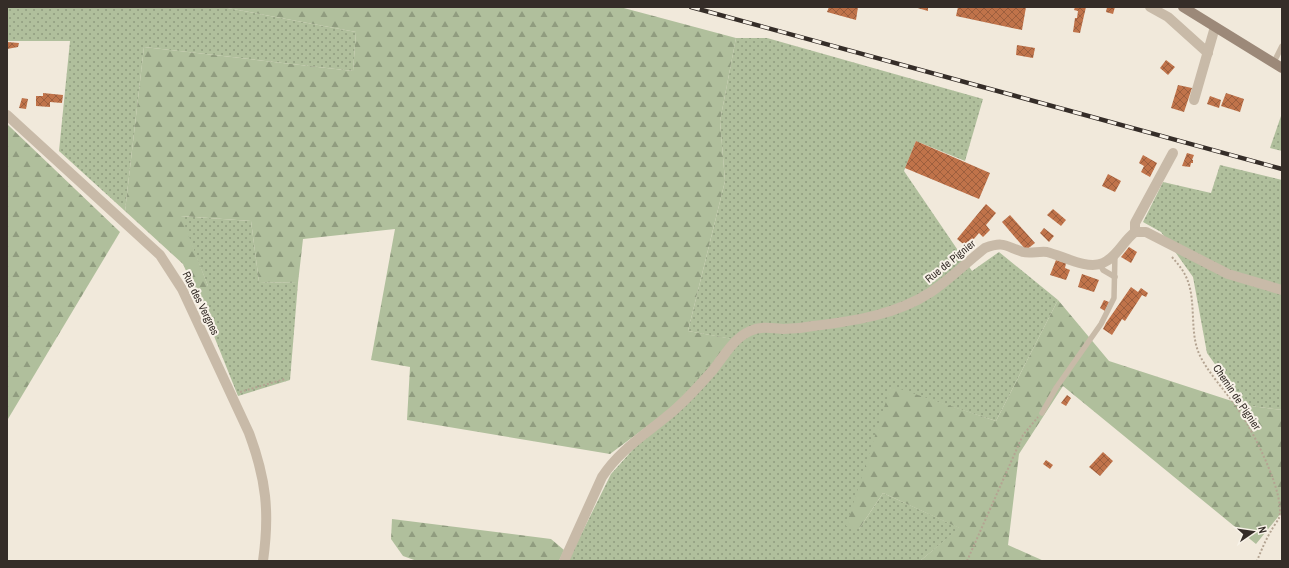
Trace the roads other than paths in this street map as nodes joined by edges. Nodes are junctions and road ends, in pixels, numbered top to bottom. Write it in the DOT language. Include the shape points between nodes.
graph roads {
  1 [pos="1150,7"];
  2 [pos="1183,7"];
  3 [pos="1215,27"];
  4 [pos="1282,46"];
  5 [pos="1208,53"];
  6 [pos="1279,65"];
  7 [pos="1194,100"];
  8 [pos="7,115"];
  9 [pos="1173,153"];
  10 [pos="1135,232"];
  11 [pos="1115,254"];
  12 [pos="1100,264"];
  13 [pos="1115,278"];
  14 [pos="1282,290"];
  15 [pos="1042,413"];
  16 [pos="263,561"];
  17 [pos="564,561"];
  1 -- 5 [label="street" via="1165,13"];
  2 -- 3 [label="main road"];
  3 -- 5 [label="street"];
  3 -- 6 [label="main road"];
  4 -- 6 [label="lane"];
  5 -- 7 [label="street"];
  8 -- 16 [label="street, Rue des Vergnes" via="160,255 173,272 232,395 257,454 263,476 268,524"];
  9 -- 10 [label="street" via="1135,223"];
  10 -- 11 [label="street"];
  10 -- 14 [label="street" via="1146,232 1228,274"];
  11 -- 12 [label="street"];
  11 -- 13 [label="lane"];
  12 -- 13 [label="lane" via="1103,270"];
  12 -- 17 [label="street, Rue de Pignier" via="1090,266 1045,252 1024,252 996,244 985,248 931,291 893,311 846,322 788,329 758,328 749,331 735,341 688,397 611,464 602,476"];
  13 -- 15 [label="lane" via="1114,298 1101,324 1056,388"];
}
